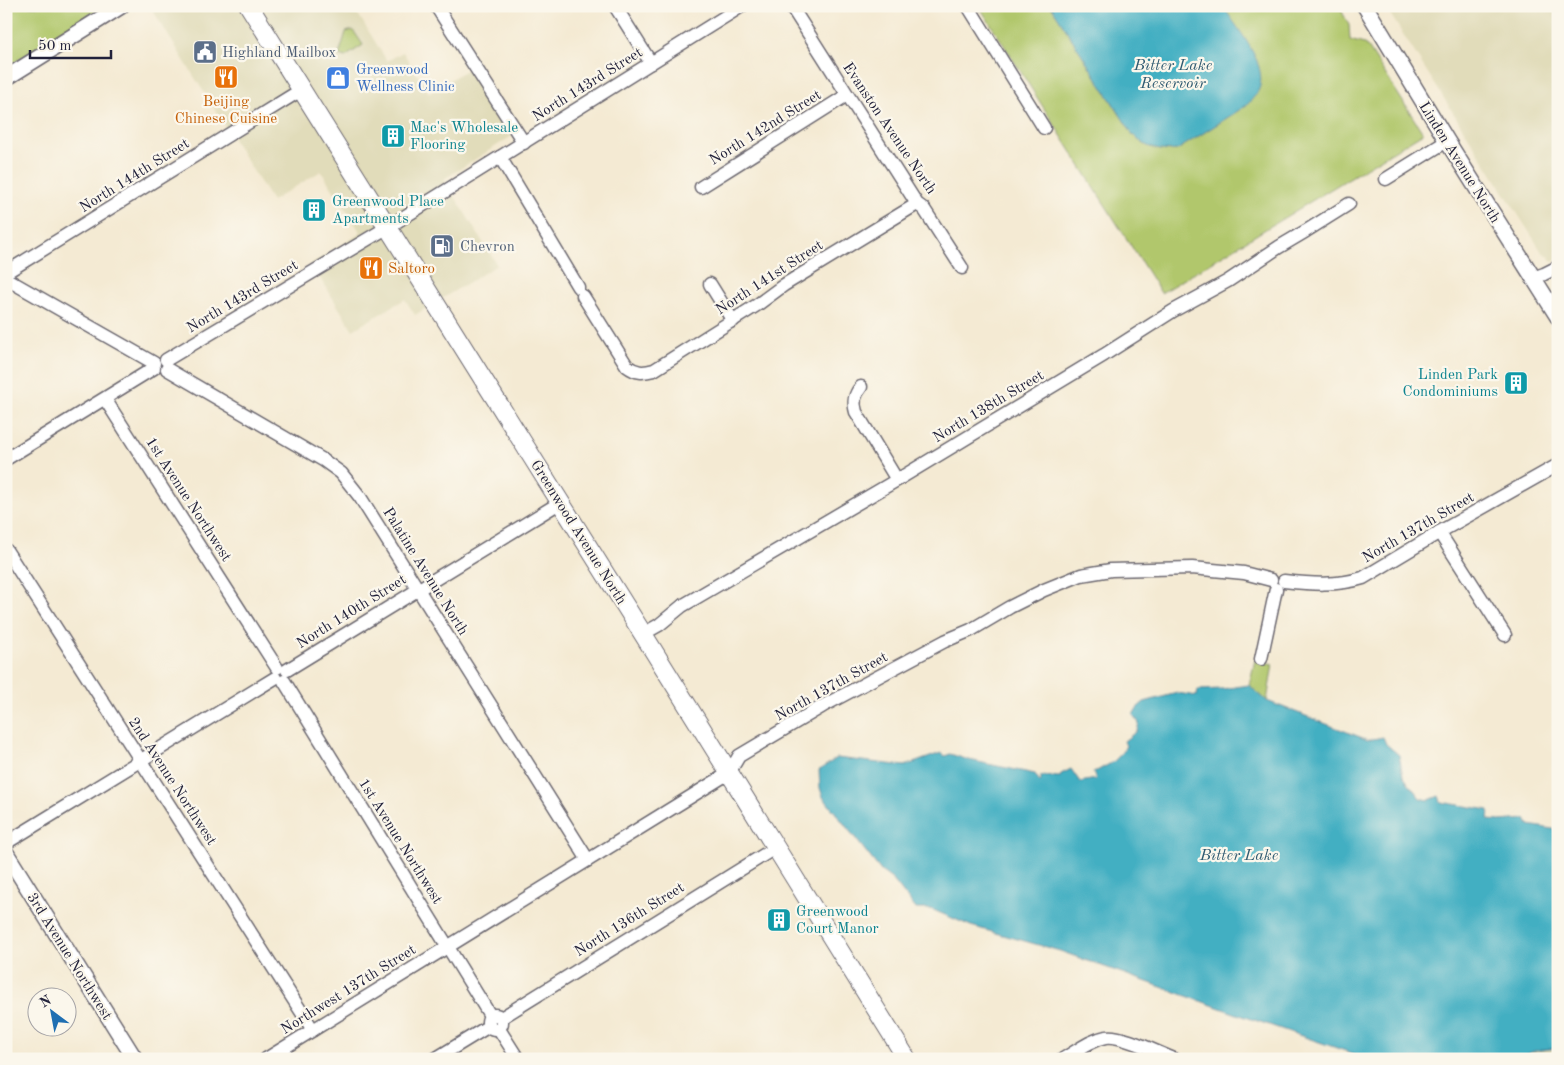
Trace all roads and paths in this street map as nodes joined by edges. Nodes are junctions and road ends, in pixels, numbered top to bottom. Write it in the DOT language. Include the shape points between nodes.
graph roads {
  1 [pos="121,6"];
  2 [pos="249,6"];
  3 [pos="436,6"];
  4 [pos="615,6"];
  5 [pos="742,6"];
  6 [pos="791,6"];
  7 [pos="968,6"];
  8 [pos="1365,6"];
  9 [pos="651,64"];
  10 [pos="6,78"];
  11 [pos="300,90"];
  12 [pos="847,95"];
  13 [pos="1044,128"];
  14 [pos="1447,141"];
  15 [pos="524,143"];
  16 [pos="500,157"];
  17 [pos="1386,179"];
  18 [pos="701,187"];
  19 [pos="917,204"];
  20 [pos="1349,204"];
  21 [pos="388,227"];
  22 [pos="1558,267"];
  23 [pos="962,268"];
  24 [pos="8,276"];
  25 [pos="1533,278"];
  26 [pos="710,284"];
  27 [pos="1558,317"];
  28 [pos="733,321"];
  29 [pos="160,365"];
  30 [pos="861,387"];
  31 [pos="105,399"];
  32 [pos="6,458"];
  33 [pos="1558,465"];
  34 [pos="897,480"];
  35 [pos="561,502"];
  36 [pos="1439,532"];
  37 [pos="6,550"];
  38 [pos="1277,584"];
  39 [pos="419,589"];
  40 [pos="643,634"];
  41 [pos="1505,635"];
  42 [pos="1261,659"];
  43 [pos="281,674"];
  44 [pos="141,761"];
  45 [pos="729,773"];
  46 [pos="6,843"];
  47 [pos="775,848"];
  48 [pos="6,853"];
  49 [pos="588,860"];
  50 [pos="447,946"];
  51 [pos="495,1022"];
  52 [pos="313,1030"];
  53 [pos="135,1059"];
  54 [pos="266,1059"];
  55 [pos="435,1059"];
  56 [pos="518,1059"];
  57 [pos="908,1059"];
  58 [pos="1063,1059"];
  59 [pos="1174,1059"];
  1 -- 10 [label="street"];
  2 -- 11 [label="main road, Greenwood Avenue North"];
  3 -- 15 [label="street"];
  4 -- 9 [label="street"];
  5 -- 9 [label="street, North 143rd Street"];
  6 -- 12 [label="street, Evanston Avenue North"];
  7 -- 13 [label="street"];
  8 -- 14 [label="street, Linden Avenue North"];
  9 -- 15 [label="street, North 143rd Street"];
  11 -- 21 [label="main road, Greenwood Avenue North"];
  11 -- 24 [label="street, North 144th Street"];
  12 -- 18 [label="street, North 142nd Street"];
  12 -- 19 [label="street, Evanston Avenue North"];
  14 -- 17 [label="street"];
  14 -- 25 [label="street, Linden Avenue North"];
  15 -- 16 [label="street, North 143rd Street"];
  16 -- 21 [label="street, North 143rd Street"];
  16 -- 28 [label="street, North 141st Street" via="627,366 638,372 654,370"];
  19 -- 23 [label="street, Evanston Avenue North" via="924,209"];
  19 -- 28 [label="street, North 141st Street" via="784,285"];
  20 -- 34 [label="street, North 138th Street"];
  21 -- 29 [label="street, North 143rd Street"];
  21 -- 35 [label="main road, Greenwood Avenue North"];
  22 -- 25 [label="street"];
  24 -- 29 [label="street"];
  25 -- 27 [label="street, Linden Avenue North"];
  26 -- 28 [label="street"];
  29 -- 31 [label="street, North 143rd Street"];
  29 -- 39 [label="street, Palatine Avenue North" via="323,460 341,474 360,496"];
  30 -- 34 [label="street" via="855,396 856,412"];
  31 -- 32 [label="street, North 143rd Street"];
  31 -- 43 [label="street, 1st Avenue Northwest"];
  33 -- 36 [label="street, North 137th Street"];
  34 -- 40 [label="street, North 138th Street" via="682,606"];
  35 -- 39 [label="street, North 140th Street"];
  35 -- 40 [label="main road, Greenwood Avenue North"];
  36 -- 38 [label="street, North 137th Street" via="1363,578 1349,582"];
  36 -- 41 [label="street"];
  37 -- 44 [label="street, 2nd Avenue Northwest"];
  38 -- 42 [label="street"];
  38 -- 45 [label="street, North 137th Street" via="1244,573 1192,568 1111,570 1081,575 1010,607 823,706 739,756"];
  39 -- 43 [label="street, North 140th Street"];
  39 -- 49 [label="street, Palatine Avenue North"];
  40 -- 45 [label="main road, Greenwood Avenue North"];
  43 -- 44 [label="street, North 140th Street"];
  43 -- 50 [label="street, 1st Avenue Northwest"];
  44 -- 46 [label="street, North 140th Street"];
  44 -- 52 [label="street, 2nd Avenue Northwest"];
  45 -- 47 [label="main road, Greenwood Avenue North"];
  45 -- 49 [label="street, North 137th Street"];
  47 -- 51 [label="street, North 136th Street"];
  47 -- 57 [label="main road, Greenwood Avenue North"];
  48 -- 53 [label="street, 3rd Avenue Northwest"];
  49 -- 50 [label="street, North 137th Street"];
  50 -- 51 [label="street, 1st Avenue Northwest"];
  50 -- 52 [label="street, Northwest 137th Street"];
  51 -- 55 [label="street, North 136th Street"];
  51 -- 56 [label="street, 1st Avenue Northwest"];
  52 -- 54 [label="street, Northwest 137th Street"];
  58 -- 59 [label="street" via="1090,1042 1107,1037"];
}
